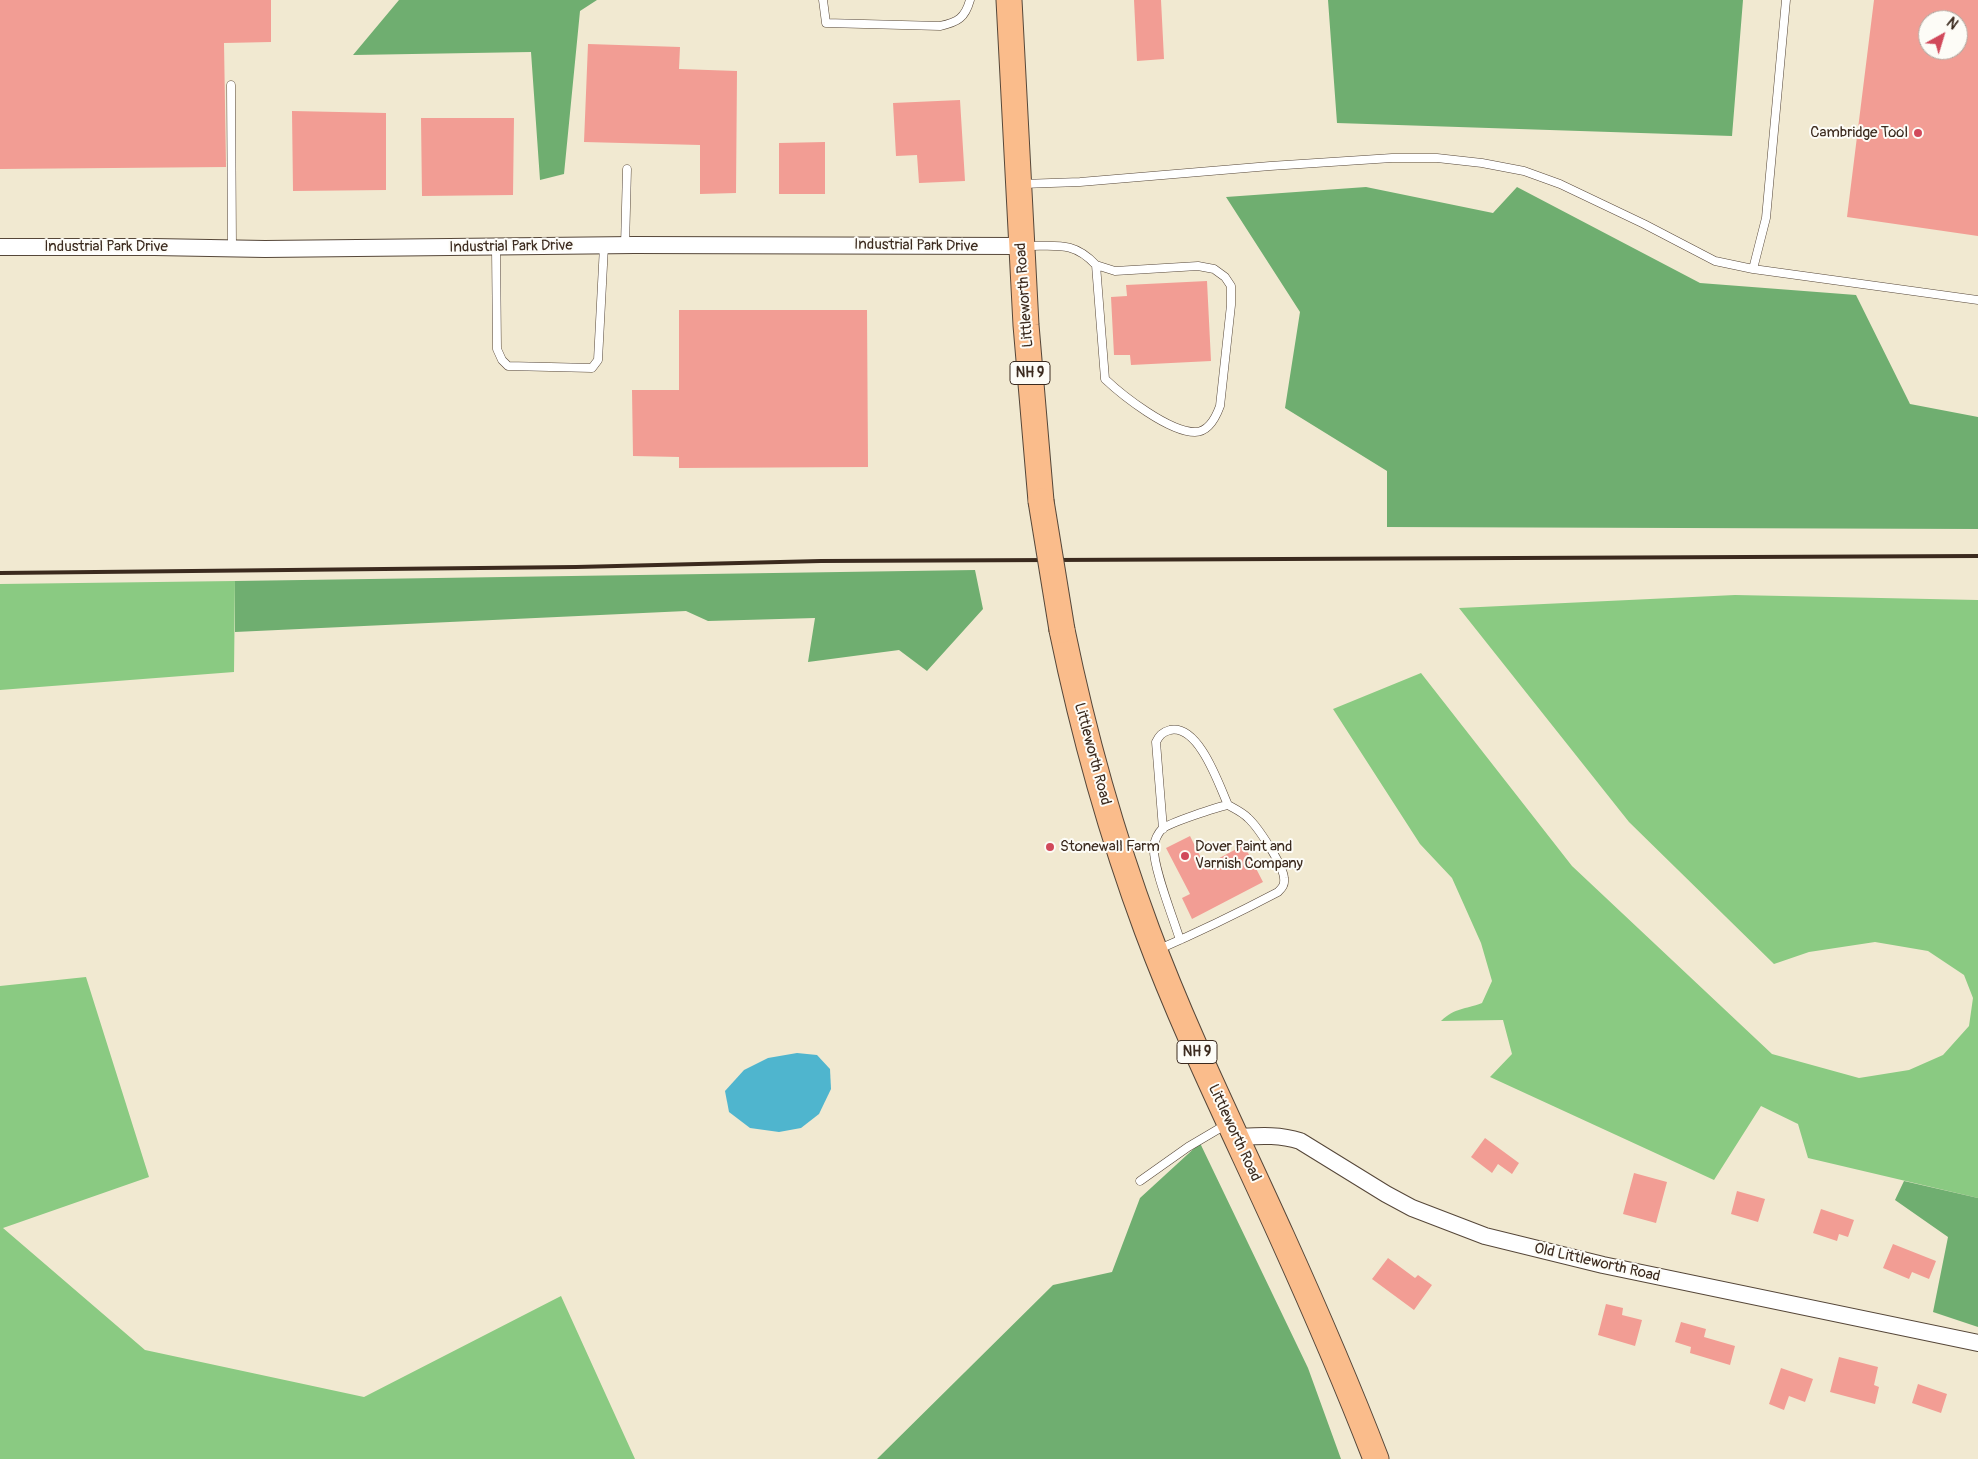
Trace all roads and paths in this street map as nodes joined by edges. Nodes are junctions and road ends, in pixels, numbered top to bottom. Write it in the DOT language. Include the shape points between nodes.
graph roads {
  1 [pos="823,0"];
  2 [pos="970,0"];
  3 [pos="1009,0"];
  4 [pos="1786,0"];
  5 [pos="231,85"];
  6 [pos="627,169"];
  7 [pos="1018,184"];
  8 [pos="604,246"];
  9 [pos="626,246"];
  10 [pos="1022,246"];
  11 [pos="0,247"];
  12 [pos="232,248"];
  13 [pos="496,248"];
  14 [pos="1096,265"];
  15 [pos="1753,269"];
  16 [pos="1978,300"];
  17 [pos="1228,805"];
  18 [pos="1163,829"];
  19 [pos="1180,940"];
  20 [pos="1155,950"];
  21 [pos="1232,1130"];
  22 [pos="1140,1181"];
  23 [pos="1978,1343"];
  24 [pos="1376,1459"];
  1 -- 2 [label="lane" via="826,23 940,26 963,18"];
  3 -- 7 [label="main road, Littleworth Road / NH 9"];
  4 -- 15 [label="lane" via="1766,218"];
  5 -- 12 [label="lane"];
  6 -- 9 [label="lane"];
  7 -- 10 [label="main road, Littleworth Road / NH 9"];
  7 -- 15 [label="lane" via="1392,158 1482,163 1560,184 1715,261"];
  8 -- 9 [label="street, Industrial Park Drive"];
  8 -- 13 [label="street, Industrial Park Drive"];
  8 -- 13 [label="lane" via="598,360 592,368 508,366 502,360 497,349"];
  9 -- 10 [label="street, Industrial Park Drive"];
  10 -- 14 [label="lane" via="1075,248"];
  10 -- 20 [label="main road, Littleworth Road / NH 9, bridge" via="1041,501 1062,630 1107,812"];
  11 -- 12 [label="street, Industrial Park Drive"];
  12 -- 13 [label="street, Industrial Park Drive"];
  14 -- 14 [label="lane" via="1105,379 1150,414 1195,432 1206,428 1215,420 1220,406 1231,286 1214,269 1198,266 1115,271"];
  15 -- 16 [label="lane"];
  17 -- 18 [label="lane"];
  17 -- 18 [label="lane" via="1207,757 1196,742 1175,729 1167,730 1156,742"];
  17 -- 19 [label="lane" via="1249,819 1260,832 1281,869 1283,887"];
  18 -- 19 [label="lane" via="1153,848"];
  19 -- 20 [label="lane"];
  20 -- 21 [label="main road, Littleworth Road / NH 9"];
  21 -- 22 [label="lane" via="1188,1147"];
  21 -- 23 [label="street, Old Littleworth Road" via="1286,1136 1300,1141 1403,1203 1484,1236 1613,1267"];
  21 -- 24 [label="main road, Littleworth Road / NH 9" via="1282,1237"];
}
